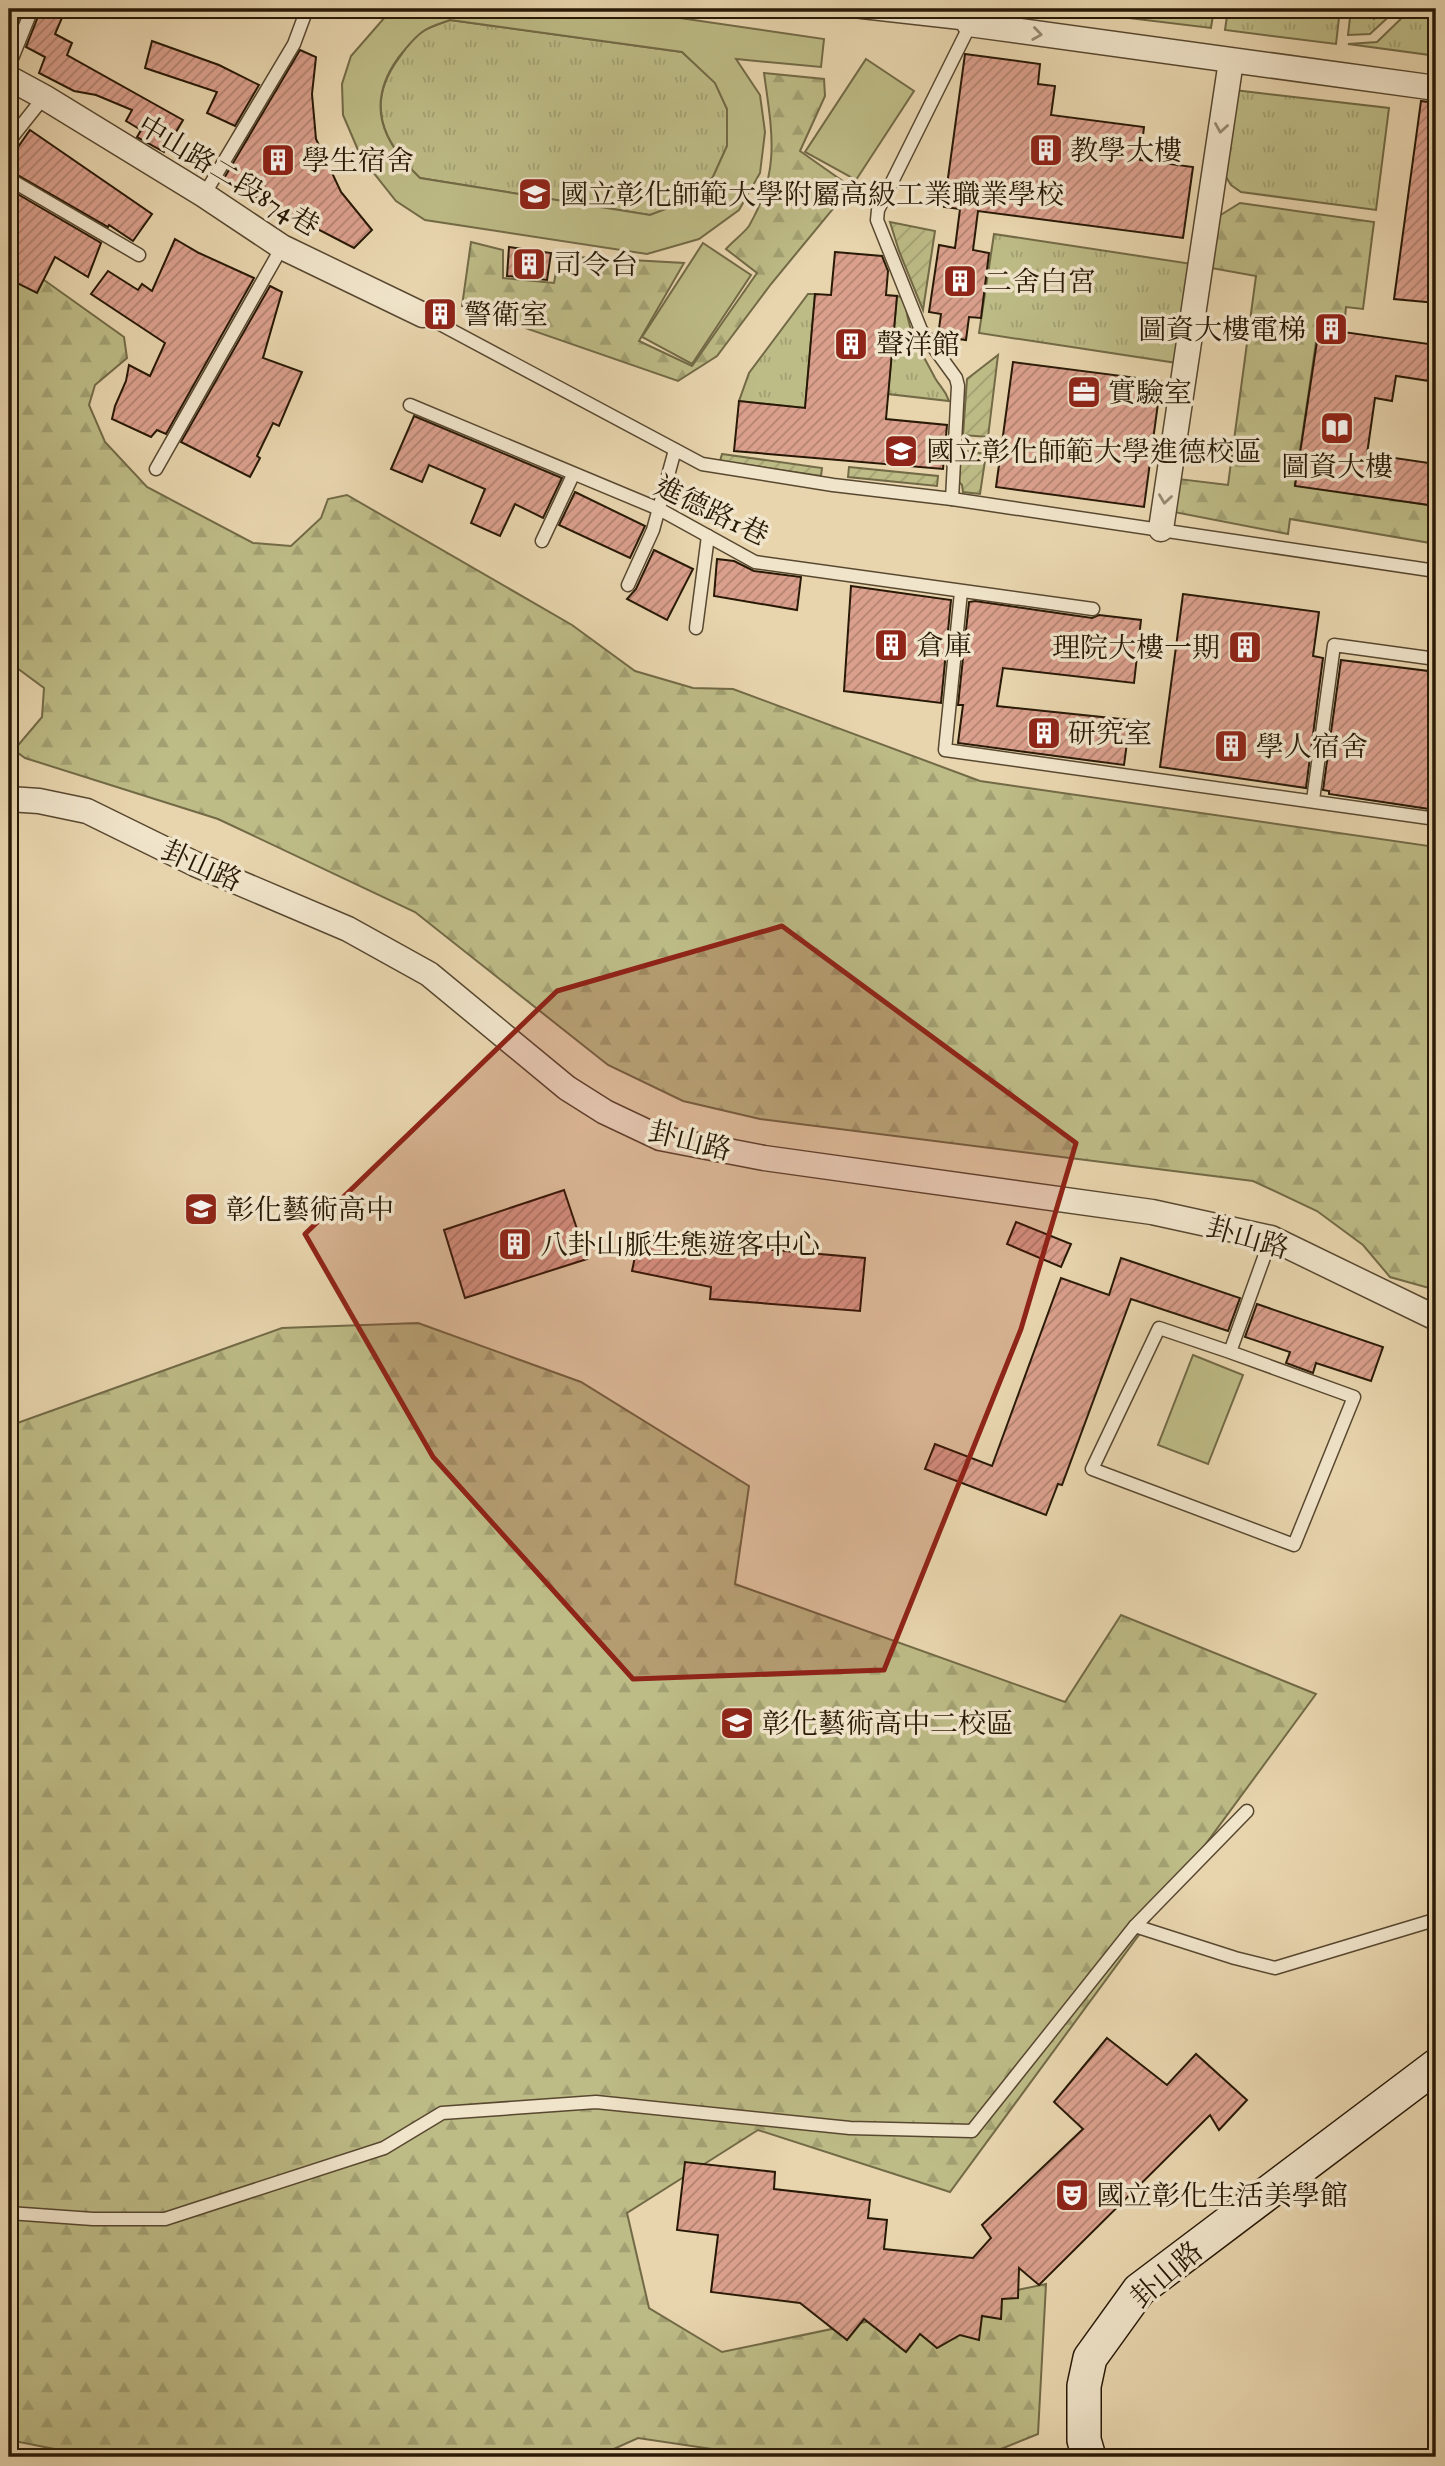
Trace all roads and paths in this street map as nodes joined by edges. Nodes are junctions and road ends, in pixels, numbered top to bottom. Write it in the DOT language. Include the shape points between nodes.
graph roads {
  1 [pos="32,9"];
  2 [pos="307,9"];
  3 [pos="835,9"];
  4 [pos="881,11"];
  5 [pos="973,16"];
  6 [pos="1231,61"];
  7 [pos="9,66"];
  8 [pos="9,78"];
  9 [pos="1436,88"];
  10 [pos="40,101"];
  11 [pos="9,141"];
  12 [pos="9,179"];
  13 [pos="204,195"];
  14 [pos="282,247"];
  15 [pos="139,255"];
  16 [pos="423,315"];
  17 [pos="410,405"];
  18 [pos="675,450"];
  19 [pos="156,470"];
  20 [pos="573,475"];
  21 [pos="952,499"];
  22 [pos="659,509"];
  23 [pos="1161,529"];
  24 [pos="708,536"];
  25 [pos="542,541"];
  26 [pos="1436,571"];
  27 [pos="628,585"];
  28 [pos="961,592"];
  29 [pos="1093,609"];
  30 [pos="696,628"];
  31 [pos="1436,659"];
  32 [pos="9,799"];
  33 [pos="1313,800"];
  34 [pos="1436,819"];
  35 [pos="1271,1238"];
  36 [pos="1436,1318"];
  37 [pos="1230,1352"];
  38 [pos="1247,1811"];
  39 [pos="1436,1923"];
  40 [pos="1135,1926"];
  41 [pos="1436,2066"];
  42 [pos="9,2213"];
  43 [pos="1089,2457"];
  1 -- 7 [label="lane"];
  2 -- 13 [label="lane" via="294,44"];
  3 -- 4 [label="lane"];
  4 -- 5 [label="lane"];
  5 -- 6 [label="street, one-way"];
  5 -- 21 [label="lane" via="877,220 921,330 958,386"];
  6 -- 9 [label="street"];
  6 -- 23 [label="street, one-way"];
  8 -- 10 [label="street, 中山路二段874巷"];
  10 -- 11 [label="lane"];
  10 -- 13 [label="street, 中山路二段874巷"];
  12 -- 15 [label="lane"];
  13 -- 14 [label="street, 中山路二段874巷"];
  14 -- 16 [label="street, 中山路二段874巷"];
  14 -- 19 [label="lane"];
  16 -- 18 [label="lane"];
  17 -- 20 [label="lane, 進德路1巷"];
  18 -- 21 [label="lane" via="702,464 772,477"];
  18 -- 22 [label="lane"];
  20 -- 22 [label="lane, 進德路1巷"];
  20 -- 25 [label="lane"];
  21 -- 23 [label="lane"];
  22 -- 24 [label="lane, 進德路1巷"];
  22 -- 27 [label="lane"];
  23 -- 26 [label="lane"];
  24 -- 28 [label="lane, 進德路1巷" via="755,562"];
  24 -- 30 [label="lane"];
  28 -- 29 [label="lane, 進德路1巷"];
  28 -- 33 [label="lane" via="945,750"];
  31 -- 33 [label="lane" via="1334,645"];
  32 -- 35 [label="street, 卦山路" via="87,811 195,864 348,929 429,974 567,1088 604,1112 660,1138 764,1158 1153,1212"];
  33 -- 34 [label="lane"];
  35 -- 36 [label="street, 卦山路"];
  35 -- 37 [label="lane"];
  37 -- 37 [label="lane" via="1353,1397 1294,1545 1092,1469 1159,1328"];
  38 -- 40 [label="lane"];
  39 -- 40 [label="lane" via="1275,1968"];
  40 -- 42 [label="lane" via="972,2131 850,2128 596,2102 442,2113 384,2148 165,2219"];
  41 -- 43 [label="street, 卦山路" via="1139,2290 1090,2358 1084,2386 1084,2440"];
}
